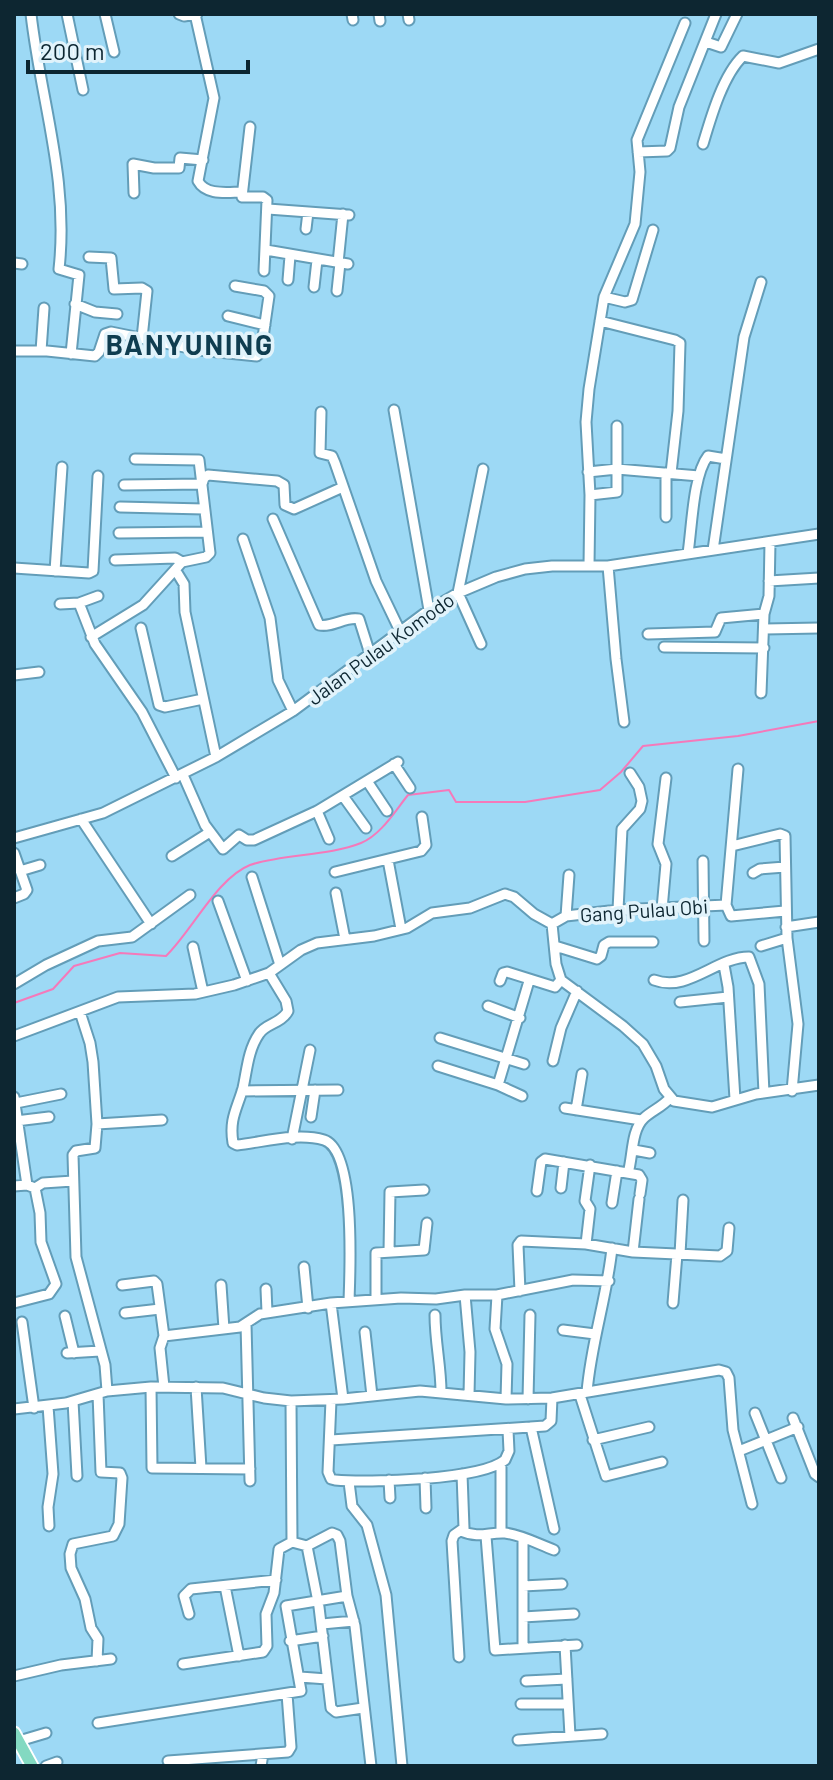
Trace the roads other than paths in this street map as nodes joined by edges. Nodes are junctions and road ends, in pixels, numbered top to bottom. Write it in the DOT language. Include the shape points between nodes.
graph roads {
  1 [pos="31,14"];
  2 [pos="67,14"];
  3 [pos="105,14"];
  4 [pos="179,14"];
  5 [pos="196,14"];
  6 [pos="716,14"];
  7 [pos="737,14"];
  8 [pos="685,23"];
  9 [pos="706,42"];
  10 [pos="819,49"];
  11 [pos="114,52"];
  12 [pos="83,90"];
  13 [pos="250,127"];
  14 [pos="703,144"];
  15 [pos="638,152"];
  16 [pos="203,160"];
  17 [pos="242,192"];
  18 [pos="134,193"];
  19 [pos="268,209"];
  20 [pos="308,212"];
  21 [pos="306,229"];
  22 [pos="653,230"];
  23 [pos="266,250"];
  24 [pos="290,256"];
  25 [pos="89,257"];
  26 [pos="317,260"];
  27 [pos="342,263"];
  28 [pos="264,271"];
  29 [pos="288,280"];
  30 [pos="761,282"];
  31 [pos="235,286"];
  32 [pos="314,287"];
  33 [pos="337,291"];
  34 [pos="604,297"];
  35 [pos="75,304"];
  36 [pos="44,308"];
  37 [pos="117,314"];
  38 [pos="228,316"];
  39 [pos="600,321"];
  40 [pos="265,325"];
  41 [pos="142,338"];
  42 [pos="14,351"];
  43 [pos="41,351"];
  44 [pos="71,354"];
  45 [pos="394,410"];
  46 [pos="321,412"];
  47 [pos="617,426"];
  48 [pos="135,459"];
  49 [pos="726,459"];
  50 [pos="62,467"];
  51 [pos="483,469"];
  52 [pos="617,469"];
  53 [pos="588,472"];
  54 [pos="668,473"];
  55 [pos="98,476"];
  56 [pos="699,476"];
  57 [pos="202,484"];
  58 [pos="124,485"];
  59 [pos="343,487"];
  60 [pos="590,495"];
  61 [pos="120,507"];
  62 [pos="204,509"];
  63 [pos="666,517"];
  64 [pos="273,519"];
  65 [pos="207,532"];
  66 [pos="119,533"];
  67 [pos="819,534"];
  68 [pos="243,539"];
  69 [pos="770,542"];
  70 [pos="713,550"];
  71 [pos="688,553"];
  72 [pos="115,560"];
  73 [pos="589,566"];
  74 [pos="608,566"];
  75 [pos="179,567"];
  76 [pos="14,568"];
  77 [pos="55,571"];
  78 [pos="819,578"];
  79 [pos="769,581"];
  80 [pos="458,593"];
  81 [pos="98,596"];
  82 [pos="79,603"];
  83 [pos="60,604"];
  84 [pos="429,610"];
  85 [pos="764,614"];
  86 [pos="141,628"];
  87 [pos="819,628"];
  88 [pos="765,629"];
  89 [pos="400,631"];
  90 [pos="648,634"];
  91 [pos="91,637"];
  92 [pos="481,644"];
  93 [pos="664,647"];
  94 [pos="764,648"];
  95 [pos="370,654"];
  96 [pos="39,672"];
  97 [pos="14,675"];
  98 [pos="761,693"];
  99 [pos="203,699"];
  100 [pos="293,711"];
  101 [pos="624,722"];
  102 [pos="216,757"];
  103 [pos="738,769"];
  104 [pos="630,773"];
  105 [pos="179,777"];
  106 [pos="666,778"];
  107 [pos="367,781"];
  108 [pos="410,788"];
  109 [pos="343,796"];
  110 [pos="317,811"];
  111 [pos="387,811"];
  112 [pos="422,817"];
  113 [pos="81,819"];
  114 [pos="366,828"];
  115 [pos="210,832"];
  116 [pos="14,838"];
  117 [pos="329,839"];
  118 [pos="732,846"];
  119 [pos="14,853"];
  120 [pos="172,856"];
  121 [pos="388,860"];
  122 [pos="703,861"];
  123 [pos="40,865"];
  124 [pos="785,867"];
  125 [pos="20,871"];
  126 [pos="335,872"];
  127 [pos="753,873"];
  128 [pos="569,875"];
  129 [pos="252,877"];
  130 [pos="336,893"];
  131 [pos="190,895"];
  132 [pos="14,898"];
  133 [pos="218,901"];
  134 [pos="726,905"];
  135 [pos="703,906"];
  136 [pos="662,909"];
  137 [pos="618,910"];
  138 [pos="785,911"];
  139 [pos="566,916"];
  140 [pos="819,922"];
  141 [pos="151,924"];
  142 [pos="552,924"];
  143 [pos="401,929"];
  144 [pos="787,933"];
  145 [pos="345,939"];
  146 [pos="704,941"];
  147 [pos="653,942"];
  148 [pos="555,946"];
  149 [pos="761,946"];
  150 [pos="193,947"];
  151 [pos="280,965"];
  152 [pos="724,965"];
  153 [pos="269,973"];
  154 [pos="561,980"];
  155 [pos="654,980"];
  156 [pos="247,981"];
  157 [pos="500,981"];
  158 [pos="529,981"];
  159 [pos="14,984"];
  160 [pos="577,991"];
  161 [pos="203,992"];
  162 [pos="728,997"];
  163 [pos="680,1002"];
  164 [pos="488,1006"];
  165 [pos="80,1012"];
  166 [pos="520,1018"];
  167 [pos="14,1036"];
  168 [pos="440,1038"];
  169 [pos="310,1050"];
  170 [pos="507,1059"];
  171 [pos="553,1061"];
  172 [pos="524,1064"];
  173 [pos="438,1066"];
  174 [pos="582,1074"];
  175 [pos="498,1085"];
  176 [pos="819,1085"];
  177 [pos="304,1090"];
  178 [pos="315,1090"];
  179 [pos="338,1090"];
  180 [pos="242,1091"];
  181 [pos="792,1091"];
  182 [pos="764,1093"];
  183 [pos="61,1094"];
  184 [pos="522,1096"];
  185 [pos="670,1098"];
  186 [pos="735,1099"];
  187 [pos="15,1100"];
  188 [pos="49,1117"];
  189 [pos="311,1117"];
  190 [pos="162,1120"];
  191 [pos="641,1120"];
  192 [pos="16,1121"];
  193 [pos="97,1124"];
  194 [pos="292,1139"];
  195 [pos="634,1150"];
  196 [pos="650,1153"];
  197 [pos="564,1162"];
  198 [pos="590,1165"];
  199 [pos="617,1171"];
  200 [pos="628,1173"];
  201 [pos="73,1181"];
  202 [pos="14,1186"];
  203 [pos="31,1186"];
  204 [pos="561,1188"];
  205 [pos="424,1190"];
  206 [pos="537,1191"];
  207 [pos="683,1200"];
  208 [pos="612,1203"];
  209 [pos="427,1223"];
  210 [pos="729,1228"];
  211 [pos="586,1244"];
  212 [pos="612,1248"];
  213 [pos="389,1252"];
  214 [pos="633,1252"];
  215 [pos="679,1254"];
  216 [pos="304,1267"];
  217 [pos="609,1281"];
  218 [pos="122,1285"];
  219 [pos="221,1285"];
  220 [pos="266,1289"];
  221 [pos="520,1291"];
  222 [pos="465,1295"];
  223 [pos="497,1295"];
  224 [pos="376,1299"];
  225 [pos="349,1301"];
  226 [pos="14,1303"];
  227 [pos="331,1303"];
  228 [pos="673,1303"];
  229 [pos="308,1308"];
  230 [pos="160,1309"];
  231 [pos="267,1312"];
  232 [pos="125,1313"];
  233 [pos="435,1315"];
  234 [pos="530,1315"];
  235 [pos="65,1316"];
  236 [pos="22,1322"];
  237 [pos="246,1324"];
  238 [pos="224,1329"];
  239 [pos="563,1330"];
  240 [pos="365,1332"];
  241 [pos="595,1334"];
  242 [pos="164,1336"];
  243 [pos="100,1351"];
  244 [pos="151,1387"];
  245 [pos="164,1387"];
  246 [pos="196,1387"];
  247 [pos="441,1392"];
  248 [pos="102,1393"];
  249 [pos="248,1394"];
  250 [pos="584,1394"];
  251 [pos="469,1395"];
  252 [pos="372,1396"];
  253 [pos="552,1398"];
  254 [pos="343,1399"];
  255 [pos="506,1399"];
  256 [pos="528,1399"];
  257 [pos="331,1400"];
  258 [pos="73,1401"];
  259 [pos="291,1401"];
  260 [pos="48,1406"];
  261 [pos="34,1408"];
  262 [pos="14,1409"];
  263 [pos="755,1413"];
  264 [pos="531,1427"];
  265 [pos="649,1427"];
  266 [pos="508,1430"];
  267 [pos="331,1440"];
  268 [pos="593,1440"];
  269 [pos="765,1440"];
  270 [pos="739,1451"];
  271 [pos="662,1462"];
  272 [pos="501,1464"];
  273 [pos="201,1468"];
  274 [pos="250,1469"];
  275 [pos="462,1474"];
  276 [pos="77,1476"];
  277 [pos="819,1477"];
  278 [pos="425,1478"];
  279 [pos="781,1478"];
  280 [pos="389,1480"];
  281 [pos="250,1481"];
  282 [pos="349,1482"];
  283 [pos="390,1498"];
  284 [pos="752,1504"];
  285 [pos="426,1508"];
  286 [pos="49,1526"];
  287 [pos="554,1529"];
  288 [pos="461,1531"];
  289 [pos="501,1533"];
  290 [pos="486,1536"];
  291 [pos="523,1538"];
  292 [pos="292,1542"];
  293 [pos="307,1546"];
  294 [pos="554,1550"];
  295 [pos="276,1580"];
  296 [pos="562,1584"];
  297 [pos="225,1586"];
  298 [pos="523,1586"];
  299 [pos="347,1596"];
  300 [pos="273,1599"];
  301 [pos="318,1602"];
  302 [pos="286,1606"];
  303 [pos="189,1614"];
  304 [pos="574,1614"];
  305 [pos="523,1617"];
  306 [pos="354,1621"];
  307 [pos="322,1624"];
  308 [pos="323,1636"];
  309 [pos="290,1641"];
  310 [pos="565,1645"];
  311 [pos="577,1645"];
  312 [pos="523,1648"];
  313 [pos="239,1656"];
  314 [pos="459,1657"];
  315 [pos="111,1659"];
  316 [pos="97,1661"];
  317 [pos="183,1664"];
  318 [pos="14,1676"];
  319 [pos="300,1677"];
  320 [pos="327,1679"];
  321 [pos="567,1679"];
  322 [pos="526,1681"];
  323 [pos="287,1694"];
  324 [pos="521,1704"];
  325 [pos="568,1704"];
  326 [pos="363,1708"];
  327 [pos="98,1723"];
  328 [pos="46,1733"];
  329 [pos="602,1734"];
  330 [pos="570,1736"];
  331 [pos="16,1737"];
  332 [pos="518,1740"];
  333 [pos="263,1754"];
  334 [pos="168,1761"];
  335 [pos="57,1762"];
  336 [pos="32,1766"];
  337 [pos="46,1766"];
  338 [pos="261,1766"];
  339 [pos="371,1766"];
  340 [pos="402,1766"];
  1 -- 35 [label="street" via="58,165 59,269 79,275"];
  2 -- 12 [label="street"];
  3 -- 11 [label="street"];
  4 -- 5 [label="street"];
  5 -- 16 [label="street" via="214,98"];
  6 -- 9 [label="street"];
  7 -- 9 [label="street" via="721,47"];
  8 -- 15 [label="street" via="637,140"];
  9 -- 15 [label="street" via="679,107 670,148"];
  10 -- 14 [label="street" via="779,63 740,59 712,112"];
  13 -- 17 [label="street"];
  15 -- 34 [label="street" via="635,224"];
  16 -- 17 [label="street" via="201,187"];
  16 -- 18 [label="street" via="180,158 179,168 133,164"];
  17 -- 19 [label="street" via="242,197 266,198"];
  19 -- 20 [label="street"];
  19 -- 23 [label="street"];
  20 -- 21 [label="street"];
  20 -- 27 [label="street" via="346,214"];
  22 -- 34 [label="street" via="632,300"];
  23 -- 24 [label="street"];
  23 -- 28 [label="street"];
  24 -- 26 [label="street"];
  24 -- 29 [label="street"];
  25 -- 41 [label="street" via="111,258 114,289 147,291"];
  26 -- 27 [label="street"];
  26 -- 32 [label="street"];
  27 -- 33 [label="street"];
  30 -- 49 [label="street" via="744,337"];
  31 -- 40 [label="street" via="267,293"];
  34 -- 39 [label="street"];
  35 -- 37 [label="street"];
  35 -- 44 [label="street"];
  36 -- 43 [label="street"];
  38 -- 40 [label="street"];
  39 -- 53 [label="street" via="589,389"];
  39 -- 54 [label="street" via="680,343 678,411"];
  40 -- 41 [label="street" via="257,356"];
  41 -- 44 [label="street" via="107,333 97,355"];
  42 -- 43 [label="street"];
  43 -- 44 [label="street"];
  45 -- 84 [label="street"];
  46 -- 59 [label="street" via="320,453 332,456"];
  47 -- 52 [label="street"];
  48 -- 57 [label="street" via="199,460"];
  49 -- 56 [label="street" via="708,456"];
  49 -- 70 [label="street"];
  50 -- 77 [label="street"];
  51 -- 80 [label="street"];
  52 -- 53 [label="street"];
  52 -- 54 [label="street"];
  52 -- 60 [label="street" via="615,493"];
  53 -- 60 [label="street"];
  54 -- 56 [label="street"];
  54 -- 63 [label="street"];
  55 -- 77 [label="street" via="93,571"];
  56 -- 71 [label="street"];
  57 -- 58 [label="street"];
  57 -- 59 [label="street" via="208,475 277,481 284,485 285,505 294,509"];
  57 -- 62 [label="street"];
  59 -- 89 [label="street"];
  60 -- 73 [label="street"];
  61 -- 62 [label="street"];
  62 -- 65 [label="street"];
  64 -- 95 [label="street" via="319,625 359,619"];
  65 -- 66 [label="street"];
  65 -- 75 [label="street" via="208,557"];
  67 -- 69 [label="street, Jalan Pulau Komodo"];
  68 -- 100 [label="street" via="270,618 278,680"];
  69 -- 70 [label="street, Jalan Pulau Komodo"];
  69 -- 79 [label="street"];
  70 -- 71 [label="street, Jalan Pulau Komodo"];
  71 -- 74 [label="street, Jalan Pulau Komodo"];
  72 -- 75 [label="street" via="175,558"];
  73 -- 74 [label="street, Jalan Pulau Komodo"];
  73 -- 80 [label="street, Jalan Pulau Komodo" via="525,569"];
  74 -- 101 [label="street"];
  75 -- 91 [label="street" via="143,605"];
  75 -- 99 [label="street"];
  76 -- 77 [label="street"];
  78 -- 79 [label="street"];
  79 -- 85 [label="street"];
  80 -- 84 [label="street, Jalan Pulau Komodo"];
  80 -- 92 [label="street"];
  81 -- 82 [label="street"];
  82 -- 83 [label="street"];
  82 -- 91 [label="street"];
  84 -- 89 [label="street, Jalan Pulau Komodo"];
  85 -- 88 [label="street"];
  85 -- 90 [label="street" via="721,618 715,632"];
  86 -- 99 [label="street" via="159,705"];
  87 -- 88 [label="street"];
  88 -- 94 [label="street"];
  89 -- 95 [label="street, Jalan Pulau Komodo"];
  91 -- 105 [label="street"];
  93 -- 94 [label="street"];
  94 -- 98 [label="street"];
  95 -- 100 [label="street, Jalan Pulau Komodo"];
  96 -- 97 [label="street"];
  99 -- 102 [label="street"];
  100 -- 102 [label="street, Jalan Pulau Komodo"];
  102 -- 105 [label="street, Jalan Pulau Komodo"];
  103 -- 118 [label="street, Gang Pulau Obi"];
  104 -- 137 [label="street" via="642,801 623,826"];
  105 -- 113 [label="street, Jalan Pulau Komodo"];
  105 -- 115 [label="street"];
  106 -- 136 [label="street" via="658,844 666,864"];
  107 -- 108 [label="street" via="396,763"];
  107 -- 109 [label="street"];
  107 -- 111 [label="street"];
  109 -- 110 [label="street"];
  109 -- 114 [label="street"];
  110 -- 115 [label="street" via="254,840 237,835 225,849"];
  110 -- 117 [label="street"];
  112 -- 121 [label="street" via="425,848"];
  113 -- 116 [label="street, Jalan Pulau Komodo"];
  113 -- 141 [label="street"];
  115 -- 120 [label="street"];
  118 -- 124 [label="street" via="784,834"];
  118 -- 134 [label="street, Gang Pulau Obi"];
  119 -- 125 [label="street"];
  121 -- 126 [label="street"];
  121 -- 143 [label="street"];
  122 -- 135 [label="street"];
  123 -- 125 [label="street"];
  124 -- 127 [label="street"];
  124 -- 138 [label="street"];
  125 -- 132 [label="street" via="27,890"];
  128 -- 139 [label="street"];
  129 -- 151 [label="street"];
  130 -- 145 [label="street"];
  131 -- 141 [label="street"];
  133 -- 156 [label="street"];
  134 -- 135 [label="street, Gang Pulau Obi"];
  134 -- 138 [label="street" via="731,916"];
  135 -- 136 [label="street, Gang Pulau Obi"];
  135 -- 146 [label="street"];
  136 -- 137 [label="street, Gang Pulau Obi"];
  137 -- 139 [label="street, Gang Pulau Obi"];
  138 -- 144 [label="street"];
  139 -- 142 [label="street, Gang Pulau Obi"];
  140 -- 144 [label="street"];
  141 -- 159 [label="street" via="132,937 98,941"];
  142 -- 143 [label="street" via="505,894 470,908 432,913"];
  142 -- 148 [label="street"];
  143 -- 145 [label="street"];
  144 -- 149 [label="street"];
  144 -- 181 [label="street" via="798,1024"];
  145 -- 151 [label="street" via="308,946"];
  147 -- 148 [label="street" via="609,942 597,959"];
  148 -- 154 [label="street"];
  150 -- 161 [label="street"];
  151 -- 153 [label="street"];
  152 -- 155 [label="street" via="670,984"];
  152 -- 162 [label="street"];
  152 -- 182 [label="street" via="749,957 757,977"];
  153 -- 156 [label="street"];
  153 -- 180 [label="street" via="288,1011 259,1034"];
  154 -- 158 [label="street" via="555,987"];
  154 -- 160 [label="street"];
  156 -- 161 [label="street"];
  157 -- 158 [label="street" via="507,972"];
  158 -- 166 [label="street"];
  160 -- 171 [label="street"];
  160 -- 185 [label="street" via="643,1044"];
  161 -- 165 [label="street" via="128,995"];
  162 -- 163 [label="street"];
  162 -- 186 [label="street"];
  164 -- 166 [label="street"];
  165 -- 167 [label="street"];
  165 -- 193 [label="street" via="92,1052"];
  166 -- 170 [label="street"];
  168 -- 170 [label="street"];
  169 -- 177 [label="street"];
  170 -- 172 [label="street"];
  170 -- 175 [label="street"];
  173 -- 175 [label="street"];
  174 -- 191 [label="street" via="571,1109"];
  175 -- 184 [label="street"];
  176 -- 181 [label="street"];
  177 -- 178 [label="street"];
  177 -- 180 [label="street"];
  177 -- 194 [label="street"];
  178 -- 179 [label="street"];
  178 -- 189 [label="street"];
  180 -- 194 [label="street" via="232,1120 234,1144"];
  181 -- 182 [label="street"];
  182 -- 186 [label="street"];
  183 -- 187 [label="street"];
  185 -- 186 [label="street" via="707,1107"];
  185 -- 191 [label="street"];
  187 -- 192 [label="street"];
  188 -- 192 [label="street"];
  190 -- 193 [label="street"];
  191 -- 195 [label="street"];
  192 -- 203 [label="street"];
  193 -- 201 [label="street" via="95,1148 73,1155"];
  194 -- 225 [label="street" via="323,1140 339,1156 350,1224"];
  195 -- 196 [label="street"];
  195 -- 200 [label="street"];
  197 -- 198 [label="street"];
  197 -- 204 [label="street"];
  197 -- 206 [label="street" via="542,1160"];
  198 -- 199 [label="street"];
  198 -- 211 [label="street"];
  199 -- 200 [label="street"];
  199 -- 208 [label="street"];
  200 -- 214 [label="street" via="641,1177"];
  201 -- 203 [label="street"];
  201 -- 243 [label="street" via="76,1257"];
  202 -- 203 [label="street"];
  203 -- 226 [label="street" via="40,1213 41,1242 56,1284 51,1293"];
  205 -- 213 [label="street" via="390,1192"];
  207 -- 215 [label="street"];
  209 -- 213 [label="street" via="424,1250"];
  210 -- 215 [label="street" via="724,1256"];
  211 -- 212 [label="street"];
  211 -- 221 [label="street" via="521,1241"];
  212 -- 214 [label="street"];
  212 -- 217 [label="street"];
  213 -- 224 [label="street" via="376,1254"];
  214 -- 215 [label="street"];
  215 -- 228 [label="street"];
  216 -- 229 [label="street"];
  217 -- 221 [label="street" via="573,1280"];
  217 -- 241 [label="street"];
  218 -- 230 [label="street" via="155,1282"];
  219 -- 238 [label="street"];
  220 -- 231 [label="street"];
  221 -- 223 [label="street"];
  222 -- 223 [label="street"];
  222 -- 224 [label="street"];
  222 -- 251 [label="street"];
  223 -- 255 [label="street" via="495,1329 507,1364"];
  224 -- 225 [label="street"];
  225 -- 227 [label="street"];
  227 -- 229 [label="street"];
  227 -- 254 [label="street"];
  229 -- 231 [label="street"];
  230 -- 232 [label="street"];
  230 -- 242 [label="street"];
  231 -- 237 [label="street"];
  233 -- 247 [label="street"];
  234 -- 256 [label="street"];
  235 -- 243 [label="street" via="71,1353"];
  236 -- 261 [label="street"];
  237 -- 238 [label="street"];
  237 -- 249 [label="street"];
  238 -- 242 [label="street"];
  239 -- 241 [label="street"];
  240 -- 252 [label="street"];
  241 -- 250 [label="street"];
  242 -- 245 [label="street"];
  243 -- 248 [label="street"];
  244 -- 245 [label="street"];
  244 -- 248 [label="street"];
  244 -- 273 [label="street" via="152,1468"];
  245 -- 246 [label="street"];
  246 -- 249 [label="street"];
  246 -- 273 [label="street"];
  247 -- 251 [label="street"];
  247 -- 252 [label="street"];
  248 -- 258 [label="street"];
  248 -- 316 [label="street" via="101,1472 120,1473 122,1478 119,1524 113,1536 73,1544 70,1560 100,1644"];
  249 -- 259 [label="street"];
  249 -- 274 [label="street"];
  250 -- 253 [label="street"];
  250 -- 268 [label="street"];
  250 -- 270 [label="street" via="723,1371 729,1378"];
  251 -- 255 [label="street"];
  252 -- 254 [label="street"];
  253 -- 256 [label="street"];
  253 -- 264 [label="street" via="549,1424"];
  254 -- 257 [label="street"];
  255 -- 256 [label="street"];
  257 -- 259 [label="street"];
  257 -- 267 [label="street"];
  258 -- 260 [label="street"];
  258 -- 276 [label="street"];
  259 -- 292 [label="street"];
  260 -- 261 [label="street"];
  260 -- 286 [label="street" via="53,1474"];
  261 -- 262 [label="street"];
  263 -- 269 [label="street"];
  264 -- 266 [label="street"];
  264 -- 287 [label="street"];
  265 -- 268 [label="street"];
  266 -- 267 [label="street"];
  266 -- 272 [label="street" via="509,1451"];
  267 -- 282 [label="street" via="329,1476"];
  268 -- 271 [label="street" via="606,1476"];
  269 -- 270 [label="street"];
  269 -- 277 [label="street" via="796,1422"];
  269 -- 279 [label="street"];
  270 -- 284 [label="street"];
  272 -- 275 [label="street"];
  272 -- 289 [label="street"];
  273 -- 274 [label="street"];
  274 -- 281 [label="street"];
  275 -- 278 [label="street"];
  275 -- 288 [label="street"];
  278 -- 280 [label="street"];
  278 -- 285 [label="street"];
  280 -- 282 [label="street"];
  280 -- 283 [label="street"];
  282 -- 340 [label="street" via="352,1506 367,1525 386,1595"];
  288 -- 290 [label="street"];
  288 -- 314 [label="street" via="452,1541"];
  289 -- 290 [label="street"];
  289 -- 291 [label="street"];
  290 -- 312 [label="street" via="495,1650"];
  291 -- 294 [label="street"];
  291 -- 298 [label="street"];
  292 -- 293 [label="street"];
  292 -- 295 [label="street" via="277,1553"];
  293 -- 299 [label="street" via="332,1533 339,1537"];
  293 -- 301 [label="street"];
  295 -- 297 [label="street"];
  295 -- 300 [label="street"];
  296 -- 298 [label="street"];
  297 -- 303 [label="street" via="188,1591 184,1596"];
  297 -- 313 [label="street"];
  298 -- 305 [label="street"];
  299 -- 301 [label="street"];
  299 -- 306 [label="street"];
  300 -- 302 [label="street"];
  300 -- 313 [label="street" via="266,1614 265,1650"];
  301 -- 302 [label="street"];
  301 -- 307 [label="street"];
  302 -- 309 [label="street"];
  304 -- 305 [label="street"];
  305 -- 312 [label="street"];
  306 -- 307 [label="street"];
  306 -- 326 [label="street"];
  307 -- 308 [label="street"];
  308 -- 309 [label="street"];
  308 -- 320 [label="street"];
  309 -- 319 [label="street"];
  310 -- 311 [label="street"];
  310 -- 312 [label="street"];
  310 -- 321 [label="street"];
  313 -- 317 [label="street"];
  315 -- 316 [label="street"];
  316 -- 318 [label="street"];
  319 -- 320 [label="street"];
  319 -- 323 [label="street" via="302,1690"];
  320 -- 326 [label="street" via="332,1710"];
  321 -- 322 [label="street"];
  321 -- 325 [label="street"];
  323 -- 327 [label="street"];
  323 -- 333 [label="street" via="291,1749"];
  324 -- 325 [label="street"];
  325 -- 330 [label="street"];
  326 -- 339 [label="street"];
  328 -- 331 [label="street"];
  329 -- 330 [label="street"];
  330 -- 332 [label="street"];
  331 -- 336 [label="main road"];
  333 -- 334 [label="street"];
  333 -- 338 [label="street"];
  335 -- 337 [label="street"];
}
